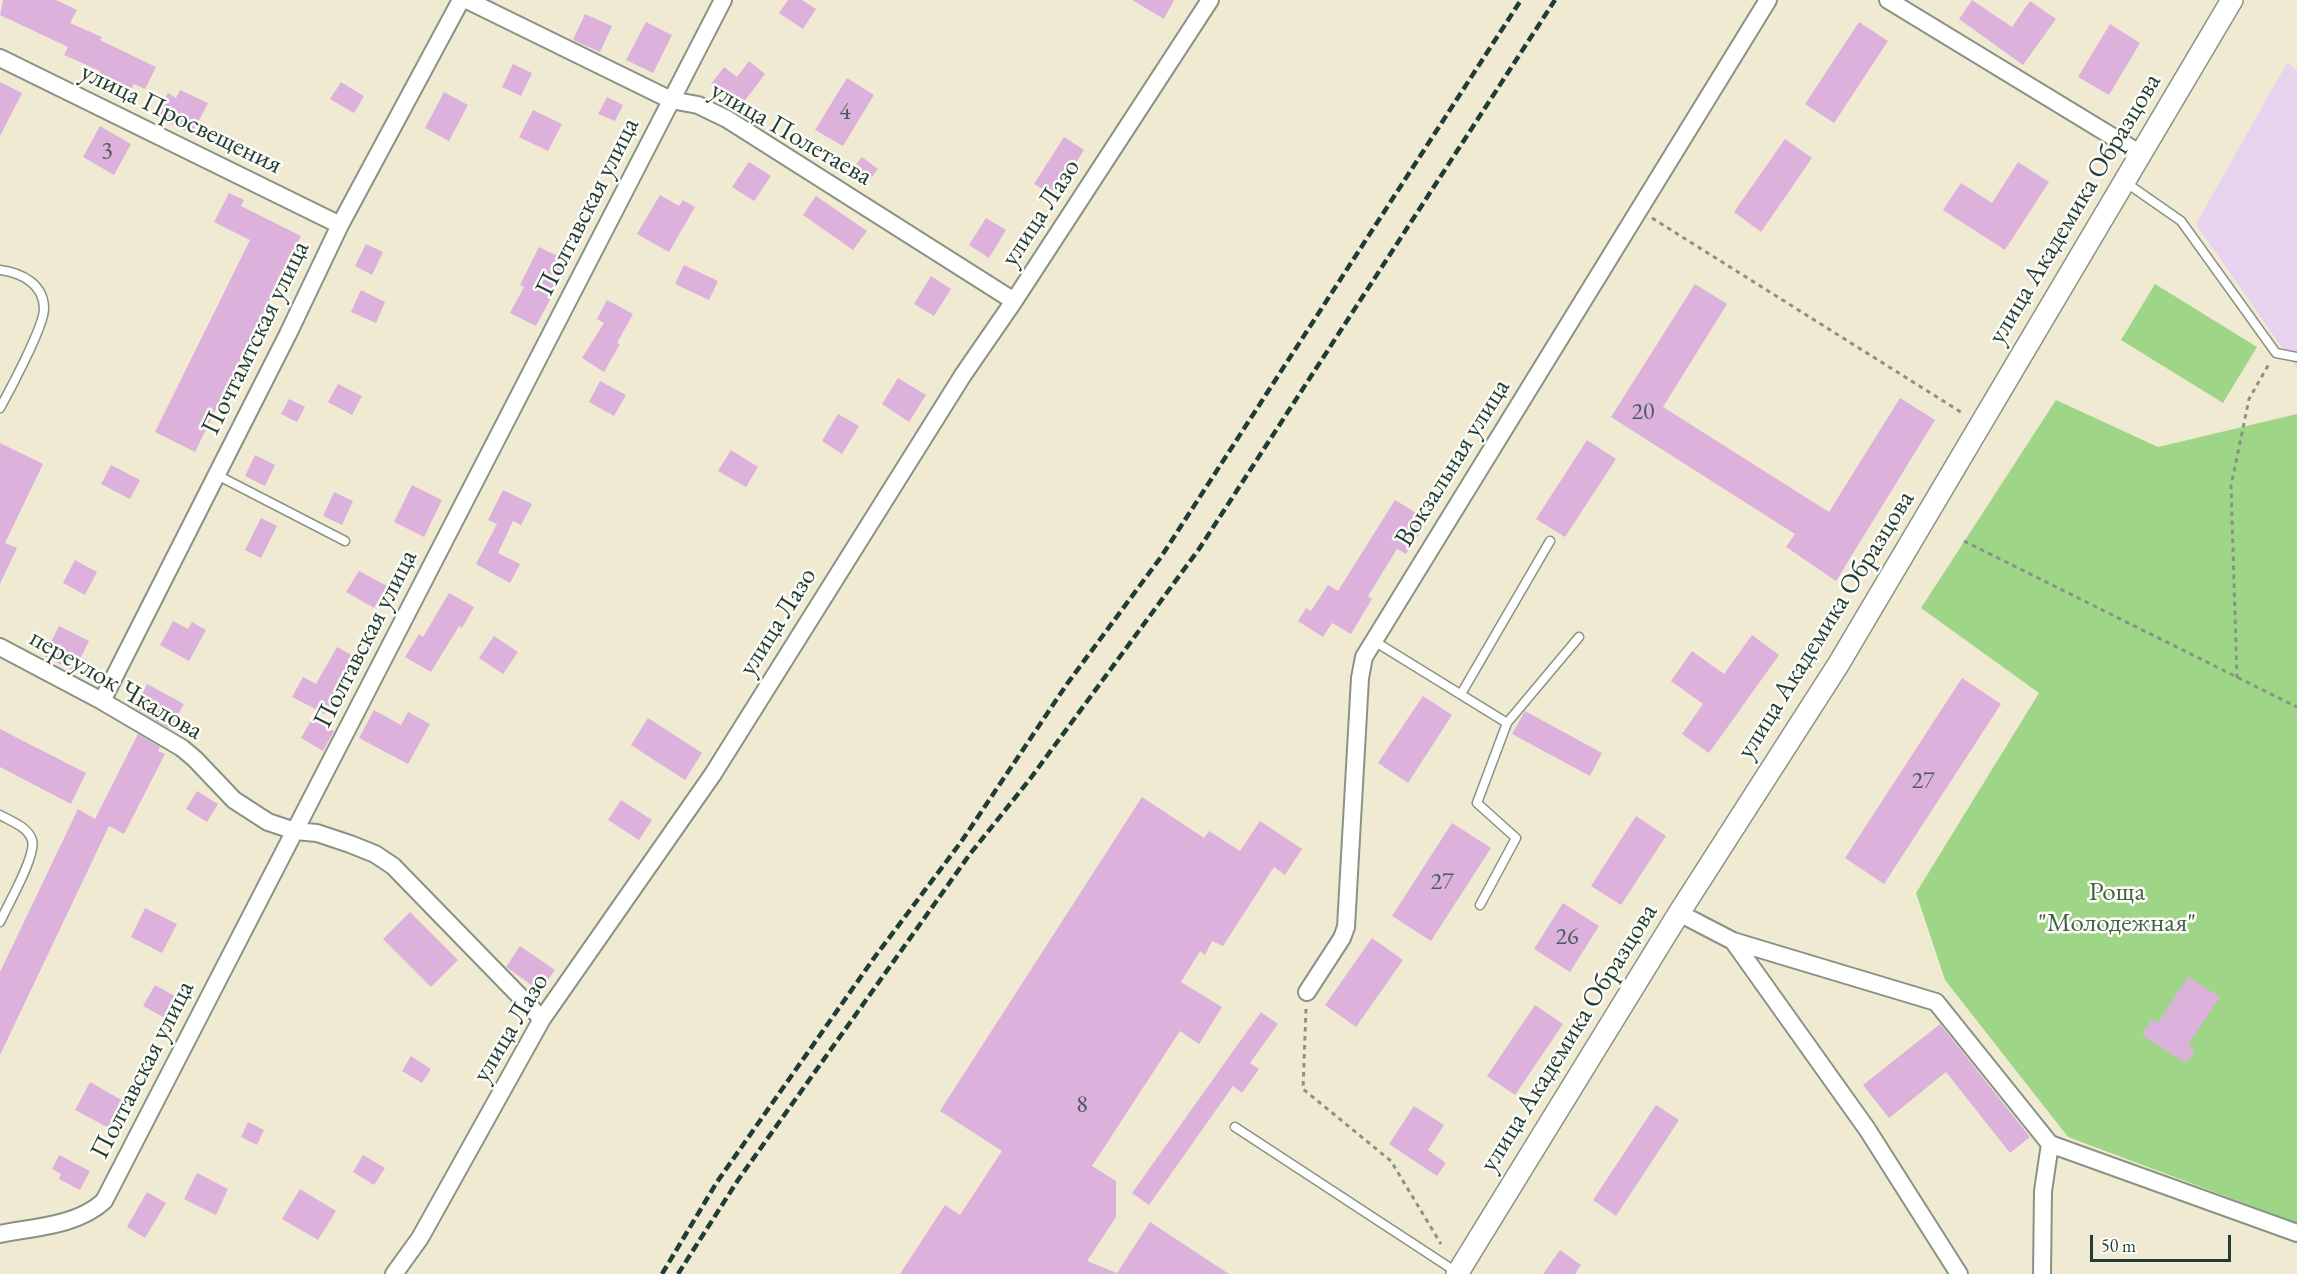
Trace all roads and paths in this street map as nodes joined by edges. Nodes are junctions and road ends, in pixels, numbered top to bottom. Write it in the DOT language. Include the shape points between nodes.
graph roads {
  1 [pos="461,0"];
  2 [pos="467,0"];
  3 [pos="723,0"];
  4 [pos="1210,0"];
  5 [pos="1768,0"];
  6 [pos="1888,0"];
  7 [pos="2232,0"];
  8 [pos="0,58"];
  9 [pos="671,100"];
  10 [pos="2141,154"];
  11 [pos="2124,182"];
  12 [pos="1638,210"];
  13 [pos="340,225"];
  14 [pos="0,270"];
  15 [pos="1014,301"];
  16 [pos="2276,353"];
  17 [pos="2297,357"];
  18 [pos="0,408"];
  19 [pos="1981,424"];
  20 [pos="217,475"];
  21 [pos="345,541"];
  22 [pos="1550,541"];
  23 [pos="1964,541"];
  24 [pos="1579,637"];
  25 [pos="1374,641"];
  26 [pos="0,647"];
  27 [pos="2237,678"];
  28 [pos="1461,694"];
  29 [pos="102,701"];
  30 [pos="2297,707"];
  31 [pos="1507,723"];
  32 [pos="0,815"];
  33 [pos="296,831"];
  34 [pos="1480,904"];
  35 [pos="1679,913"];
  36 [pos="0,922"];
  37 [pos="1733,941"];
  38 [pos="1307,992"];
  39 [pos="542,1019"];
  40 [pos="1235,1126"];
  41 [pos="2050,1144"];
  42 [pos="2297,1233"];
  43 [pos="0,1234"];
  44 [pos="1458,1273"];
  45 [pos="394,1274"];
  46 [pos="1959,1274"];
  47 [pos="2042,1274"];
  1 -- 13 [label="street, Почтамтская улица"];
  2 -- 9 [label="street, улица Полетаева"];
  3 -- 9 [label="street, Полтавская улица"];
  4 -- 15 [label="street, улица Лазо"];
  5 -- 12 [label="street, Вокзальная улица"];
  6 -- 10 [label="street"];
  7 -- 10 [label="street, улица Академика Образцова"];
  8 -- 13 [label="street, улица Просвещения"];
  9 -- 15 [label="street, улица Полетаева" via="698,105 727,119"];
  9 -- 33 [label="street, Полтавская улица"];
  10 -- 11 [label="street, улица Академика Образцова"];
  11 -- 16 [label="lane" via="2181,221"];
  11 -- 19 [label="street, улица Академика Образцова"];
  12 -- 19 [label="path"];
  12 -- 25 [label="street, Вокзальная улица"];
  13 -- 20 [label="street, Почтамтская улица"];
  14 -- 18 [label="lane" via="27,277 39,290 44,310"];
  15 -- 39 [label="street, улица Лазо" via="957,384 713,774"];
  16 -- 17 [label="lane"];
  16 -- 27 [label="path" via="2249,399 2231,486"];
  19 -- 35 [label="street, улица Академика Образцова" via="1838,665"];
  20 -- 21 [label="lane"];
  20 -- 29 [label="street, Почтамтская улица"];
  22 -- 28 [label="lane"];
  23 -- 27 [label="path"];
  24 -- 31 [label="lane"];
  25 -- 28 [label="lane"];
  25 -- 38 [label="street, Вокзальная улица" via="1364,657 1360,678 1346,927"];
  26 -- 29 [label="street, переулок Чкалова"];
  27 -- 30 [label="path"];
  28 -- 31 [label="lane"];
  29 -- 33 [label="street, переулок Чкалова" via="182,748 234,800 276,826"];
  31 -- 34 [label="lane" via="1477,803 1516,838"];
  32 -- 36 [label="lane" via="26,830 33,842 31,855"];
  33 -- 39 [label="street, переулок Чкалова" via="350,844 393,866"];
  33 -- 43 [label="street, Полтавская улица" via="104,1201 79,1218"];
  35 -- 37 [label="street"];
  35 -- 44 [label="street, улица Академика Образцова"];
  37 -- 41 [label="street" via="1936,1002"];
  37 -- 46 [label="street" via="1867,1129"];
  38 -- 44 [label="path" via="1303,1089 1390,1161"];
  39 -- 45 [label="street, улица Лазо" via="420,1238"];
  40 -- 44 [label="lane"];
  41 -- 42 [label="street"];
  41 -- 47 [label="street" via="2043,1191"];
}
